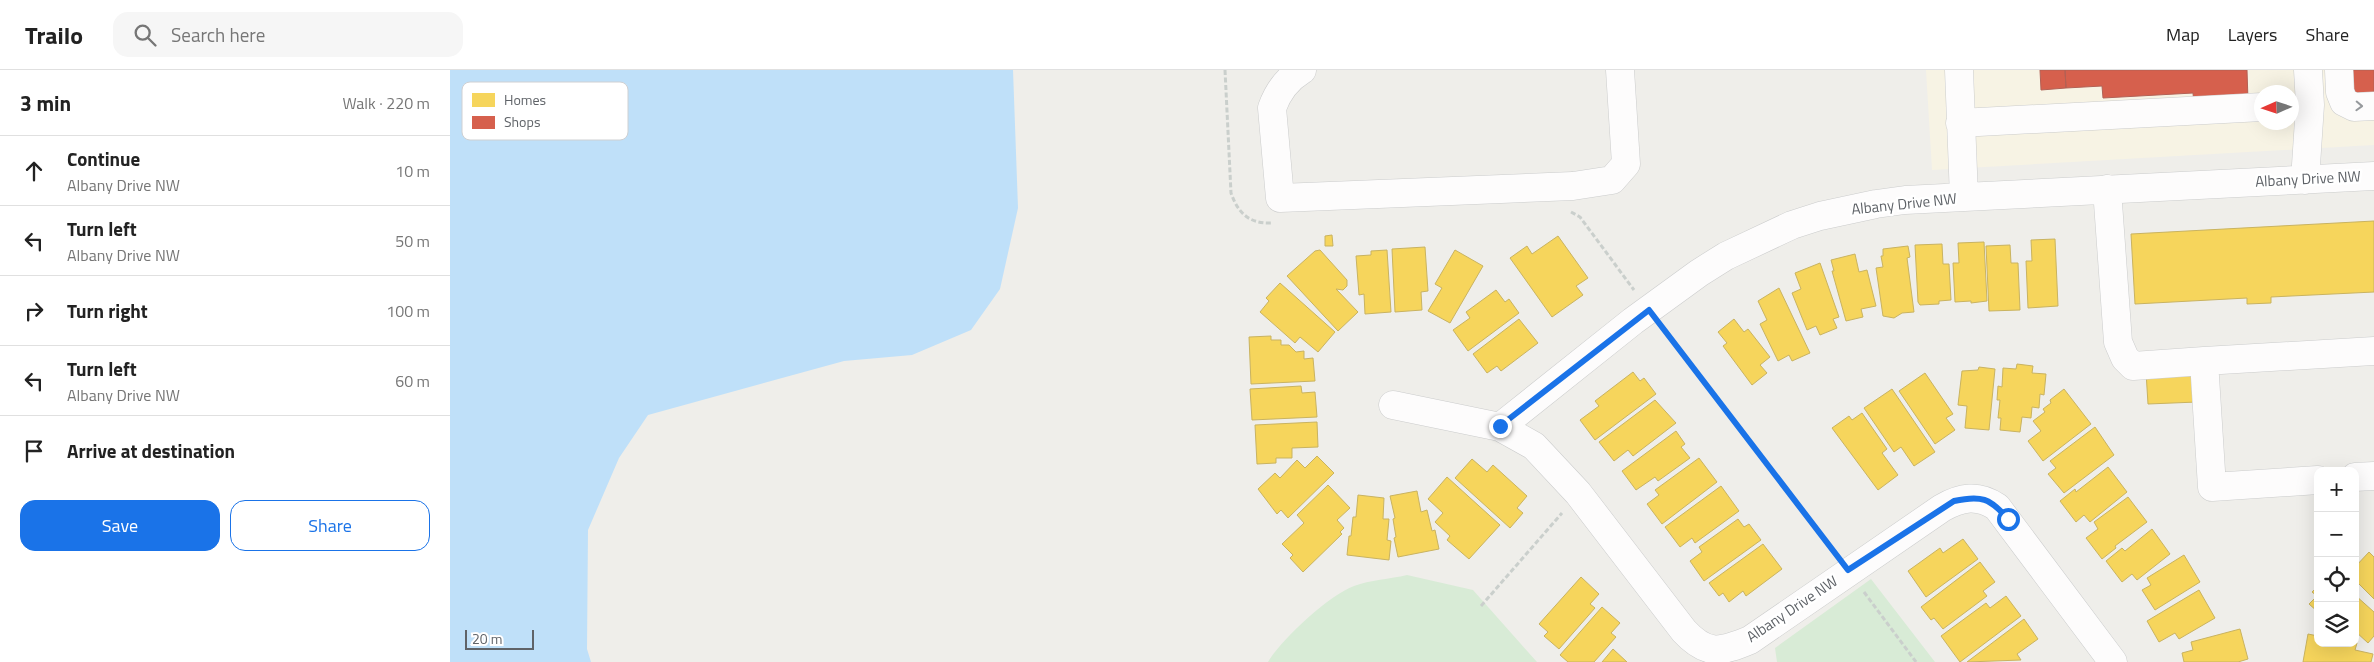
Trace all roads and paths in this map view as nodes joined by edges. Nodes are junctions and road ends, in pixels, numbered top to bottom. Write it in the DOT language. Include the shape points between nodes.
graph roads {
  1 [pos="1225,70"];
  2 [pos="1302,70"];
  3 [pos="1620,70"];
  4 [pos="1960,70"];
  5 [pos="2308,70"];
  6 [pos="2339,70"];
  7 [pos="2301,105"];
  8 [pos="2374,106"];
  9 [pos="2254,108"];
  10 [pos="1960,123"];
  11 [pos="2374,176"];
  12 [pos="2305,180"];
  13 [pos="2107,189"];
  14 [pos="1964,197"];
  15 [pos="1564,208"];
  16 [pos="1282,222"];
  17 [pos="1649,310"];
  18 [pos="2374,351"];
  19 [pos="2204,361"];
  20 [pos="1392,404"];
  21 [pos="1500,426"];
  22 [pos="2374,476"];
  23 [pos="2359,477"];
  24 [pos="2314,480"];
  25 [pos="1578,493"];
  26 [pos="1848,570"];
  27 [pos="1481,606"];
  28 [pos="1916,662"];
  29 [pos="2113,662"];
  1 -- 16 [label="path" via="1231,193 1236,208 1262,224"];
  2 -- 3 [label="street" via="1291,76 1276,96 1272,108 1280,198 1573,186 1612,180 1626,164"];
  4 -- 10 [label="street"];
  5 -- 7 [label="street"];
  6 -- 8 [label="street, one-way" via="2344,102 2354,107"];
  7 -- 12 [label="street"];
  9 -- 10 [label="street"];
  10 -- 14 [label="street"];
  11 -- 12 [label="street, Albany Drive NW"];
  12 -- 13 [label="street, Albany Drive NW"];
  13 -- 14 [label="street, Albany Drive NW"];
  13 -- 19 [label="street" via="2118,342 2125,358 2133,366"];
  14 -- 17 [label="street, Albany Drive NW" via="1876,204 1792,225 1726,256"];
  15 -- 17 [label="path" via="1580,217"];
  17 -- 21 [label="street, Albany Drive NW"];
  17 -- 26 [label="path"];
  18 -- 19 [label="street"];
  19 -- 24 [label="street" via="2212,487"];
  20 -- 21 [label="street, Albany Drive NW"];
  21 -- 25 [label="street, Albany Drive NW" via="1534,446"];
  22 -- 23 [label="street"];
  25 -- 26 [label="street, Albany Drive NW" via="1684,631 1697,645 1711,650 1731,648 1750,640"];
  25 -- 27 [label="path"];
  26 -- 28 [label="path"];
  26 -- 29 [label="street, Albany Drive NW" via="1954,501 1970,497 1986,499 2008,519"];
}
